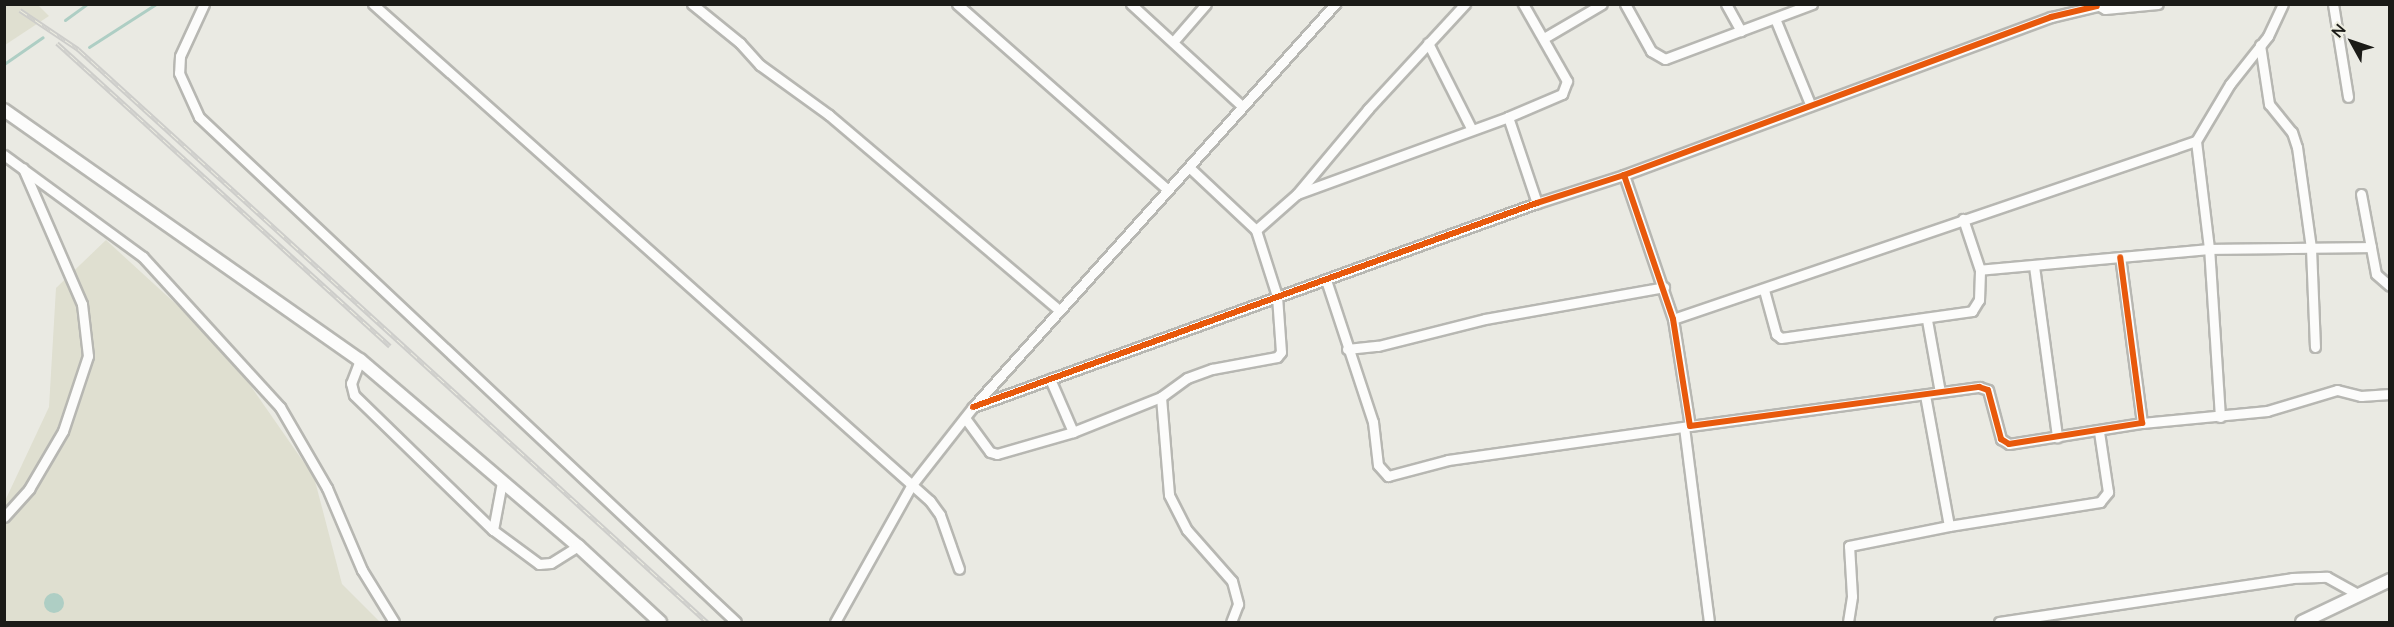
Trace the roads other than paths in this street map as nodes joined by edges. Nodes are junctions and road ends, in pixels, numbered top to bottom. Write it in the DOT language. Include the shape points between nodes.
graph roads {
  1 [pos="204,4"];
  2 [pos="373,4"];
  3 [pos="692,4"];
  4 [pos="957,4"];
  5 [pos="1131,4"];
  6 [pos="1206,4"];
  7 [pos="1335,4"];
  8 [pos="1465,4"];
  9 [pos="1523,4"];
  10 [pos="1602,4"];
  11 [pos="1625,4"];
  12 [pos="1726,4"];
  13 [pos="1812,4"];
  14 [pos="2158,4"];
  15 [pos="2283,4"];
  16 [pos="2333,4"];
  17 [pos="2096,5"];
  18 [pos="1776,21"];
  19 [pos="1741,31"];
  20 [pos="1544,38"];
  21 [pos="1173,42"];
  22 [pos="1428,43"];
  23 [pos="2260,45"];
  24 [pos="2348,97"];
  25 [pos="1810,104"];
  26 [pos="1242,106"];
  27 [pos="4,110"];
  28 [pos="1509,117"];
  29 [pos="1471,128"];
  30 [pos="2196,141"];
  31 [pos="4,156"];
  32 [pos="1189,167"];
  33 [pos="23,168"];
  34 [pos="1624,175"];
  35 [pos="1167,189"];
  36 [pos="1297,194"];
  37 [pos="2361,194"];
  38 [pos="1537,203"];
  39 [pos="1963,219"];
  40 [pos="1257,230"];
  41 [pos="2371,247"];
  42 [pos="2311,248"];
  43 [pos="2209,249"];
  44 [pos="2120,257"];
  45 [pos="2034,266"];
  46 [pos="1980,270"];
  47 [pos="1326,280"];
  48 [pos="2390,286"];
  49 [pos="1664,288"];
  50 [pos="1764,290"];
  51 [pos="1277,296"];
  52 [pos="1059,310"];
  53 [pos="1673,319"];
  54 [pos="1927,320"];
  55 [pos="2315,347"];
  56 [pos="1347,349"];
  57 [pos="360,360"];
  58 [pos="1050,379"];
  59 [pos="1940,392"];
  60 [pos="1925,394"];
  61 [pos="2390,394"];
  62 [pos="1161,397"];
  63 [pos="973,407"];
  64 [pos="2220,417"];
  65 [pos="964,418"];
  66 [pos="2142,423"];
  67 [pos="1687,426"];
  68 [pos="1073,432"];
  69 [pos="2099,432"];
  70 [pos="2057,436"];
  71 [pos="502,482"];
  72 [pos="911,486"];
  73 [pos="4,517"];
  74 [pos="1949,526"];
  75 [pos="492,530"];
  76 [pos="578,546"];
  77 [pos="959,569"];
  78 [pos="2390,580"];
  79 [pos="2358,594"];
  80 [pos="394,622"];
  81 [pos="660,622"];
  82 [pos="736,622"];
  83 [pos="835,622"];
  84 [pos="1231,622"];
  85 [pos="1709,622"];
  86 [pos="1848,622"];
  87 [pos="1999,622"];
  88 [pos="2302,622"];
  1 -- 82 [label="street" via="180,56 179,74 199,117"];
  2 -- 72 [label="street"];
  3 -- 52 [label="street"];
  4 -- 35 [label="street"];
  5 -- 21 [label="street"];
  6 -- 21 [label="street"];
  7 -- 26 [label="street"];
  8 -- 22 [label="street"];
  9 -- 20 [label="street"];
  10 -- 20 [label="street"];
  11 -- 19 [label="street" via="1658,57 1665,59"];
  12 -- 19 [label="street"];
  13 -- 18 [label="street"];
  14 -- 17 [label="street"];
  15 -- 23 [label="street"];
  16 -- 24 [label="street"];
  17 -- 25 [label="street" via="2051,17"];
  18 -- 19 [label="street"];
  18 -- 25 [label="street"];
  20 -- 28 [label="street" via="1567,81 1566,88 1562,94"];
  21 -- 26 [label="street"];
  22 -- 29 [label="street"];
  22 -- 36 [label="street"];
  23 -- 30 [label="street" via="2230,84"];
  23 -- 42 [label="street" via="2270,104 2292,132 2297,147"];
  25 -- 34 [label="street"];
  26 -- 32 [label="street"];
  27 -- 57 [label="street"];
  28 -- 29 [label="street"];
  28 -- 38 [label="street"];
  29 -- 36 [label="street"];
  30 -- 39 [label="street"];
  30 -- 43 [label="street"];
  31 -- 33 [label="street"];
  32 -- 35 [label="street"];
  32 -- 40 [label="street"];
  33 -- 73 [label="street" via="82,304 88,356 59,439 29,489"];
  33 -- 80 [label="street" via="143,257 280,407 327,488 362,570"];
  34 -- 38 [label="street"];
  34 -- 49 [label="street"];
  35 -- 52 [label="street"];
  36 -- 40 [label="street"];
  37 -- 41 [label="street"];
  38 -- 47 [label="street"];
  39 -- 46 [label="street"];
  39 -- 50 [label="street"];
  40 -- 51 [label="street"];
  41 -- 42 [label="street"];
  41 -- 48 [label="street" via="2376,274"];
  42 -- 43 [label="street"];
  42 -- 55 [label="street"];
  43 -- 44 [label="street"];
  43 -- 64 [label="street"];
  44 -- 45 [label="street"];
  44 -- 66 [label="street"];
  45 -- 46 [label="street"];
  45 -- 70 [label="street"];
  46 -- 54 [label="street" via="1979,300 1972,311"];
  47 -- 51 [label="street"];
  47 -- 56 [label="street"];
  49 -- 53 [label="street"];
  49 -- 56 [label="street" via="1485,319 1378,346"];
  50 -- 53 [label="street"];
  50 -- 54 [label="street" via="1776,333 1781,338"];
  51 -- 58 [label="street"];
  51 -- 62 [label="street" via="1281,352 1277,357 1212,369 1187,378"];
  52 -- 63 [label="street"];
  53 -- 67 [label="street"];
  54 -- 59 [label="street"];
  56 -- 67 [label="street" via="1373,422 1378,465 1388,476 1448,460"];
  57 -- 71 [label="street"];
  57 -- 75 [label="street" via="351,383 354,395"];
  58 -- 63 [label="street"];
  58 -- 68 [label="street"];
  59 -- 60 [label="street"];
  59 -- 70 [label="street" via="1988,390 2004,443"];
  60 -- 67 [label="street"];
  60 -- 74 [label="street"];
  61 -- 64 [label="street" via="2324,392 2266,411"];
  62 -- 68 [label="street"];
  62 -- 84 [label="street" via="1169,495 1187,530 1232,580 1238,604"];
  63 -- 65 [label="street"];
  64 -- 66 [label="street"];
  65 -- 68 [label="street" via="990,453 997,454"];
  65 -- 72 [label="street"];
  66 -- 69 [label="street"];
  67 -- 85 [label="street"];
  69 -- 70 [label="street"];
  69 -- 74 [label="street" via="2108,492 2100,502"];
  71 -- 75 [label="street"];
  71 -- 76 [label="street"];
  72 -- 77 [label="street" via="940,515"];
  72 -- 83 [label="street"];
  74 -- 86 [label="street" via="1849,546 1852,596"];
  75 -- 76 [label="street" via="539,564 551,563"];
  76 -- 81 [label="street"];
  78 -- 79 [label="street"];
  79 -- 87 [label="street" via="2326,577 2292,578"];
  79 -- 88 [label="street"];
}
